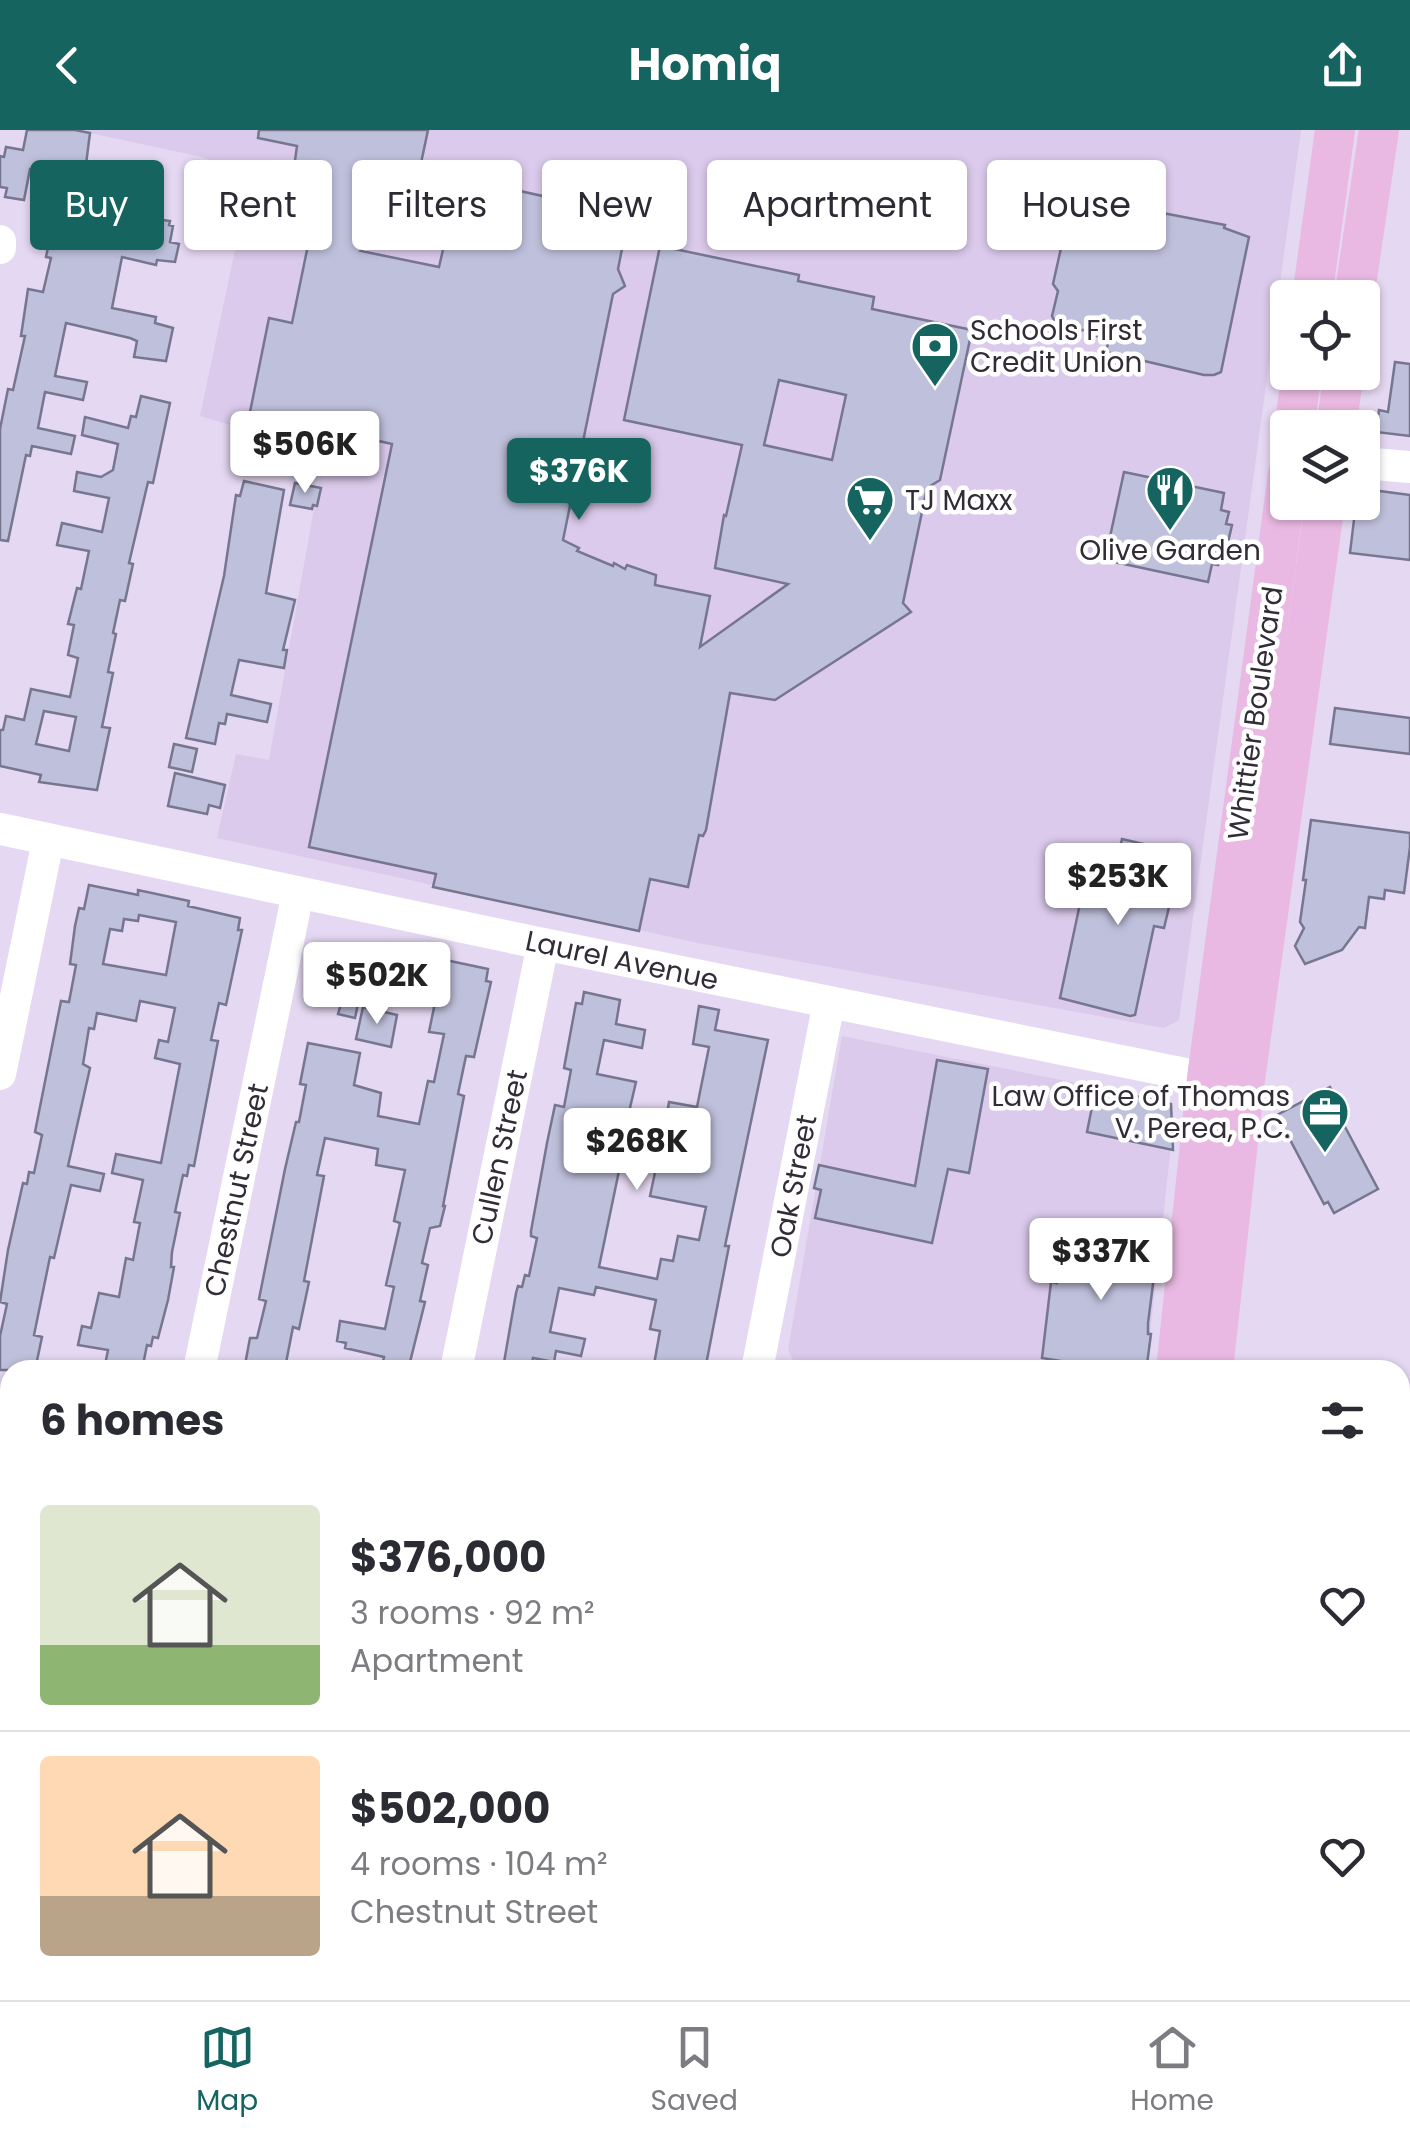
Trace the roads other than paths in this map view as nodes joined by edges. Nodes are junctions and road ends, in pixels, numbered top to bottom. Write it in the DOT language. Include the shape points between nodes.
graph roads {
  1 [pos="1335,130"];
  2 [pos="1378,130"];
  3 [pos="1314,280"];
  4 [pos="1357,280"];
  5 [pos="1380,465"];
  6 [pos="1410,468"];
  7 [pos="1283,520"];
  8 [pos="1322,520"];
  9 [pos="0,829"];
  10 [pos="48,841"];
  11 [pos="298,893"];
  12 [pos="543,944"];
  13 [pos="829,1002"];
  14 [pos="0,1074"];
  15 [pos="1225,1082"];
  16 [pos="201,1360"];
  17 [pos="458,1360"];
  18 [pos="759,1360"];
  19 [pos="1178,1360"];
  20 [pos="1213,1360"];
  1 -- 3 [label="main road"];
  2 -- 4 [label="main road"];
  5 -- 6 [label="street"];
  7 -- 15 [label="main road, Whittier Boulevard"];
  8 -- 15 [label="main road, Whittier Boulevard"];
  9 -- 10 [label="street, Laurel Avenue"];
  10 -- 11 [label="street, Laurel Avenue"];
  10 -- 14 [label="street"];
  11 -- 12 [label="street, Laurel Avenue"];
  11 -- 16 [label="street, Chestnut Street"];
  12 -- 13 [label="street, Laurel Avenue"];
  12 -- 17 [label="street, Cullen Street"];
  13 -- 15 [label="street, Laurel Avenue"];
  13 -- 18 [label="street, Oak Street"];
  15 -- 19 [label="main road, Whittier Boulevard"];
  15 -- 20 [label="main road, Whittier Boulevard"];
}
